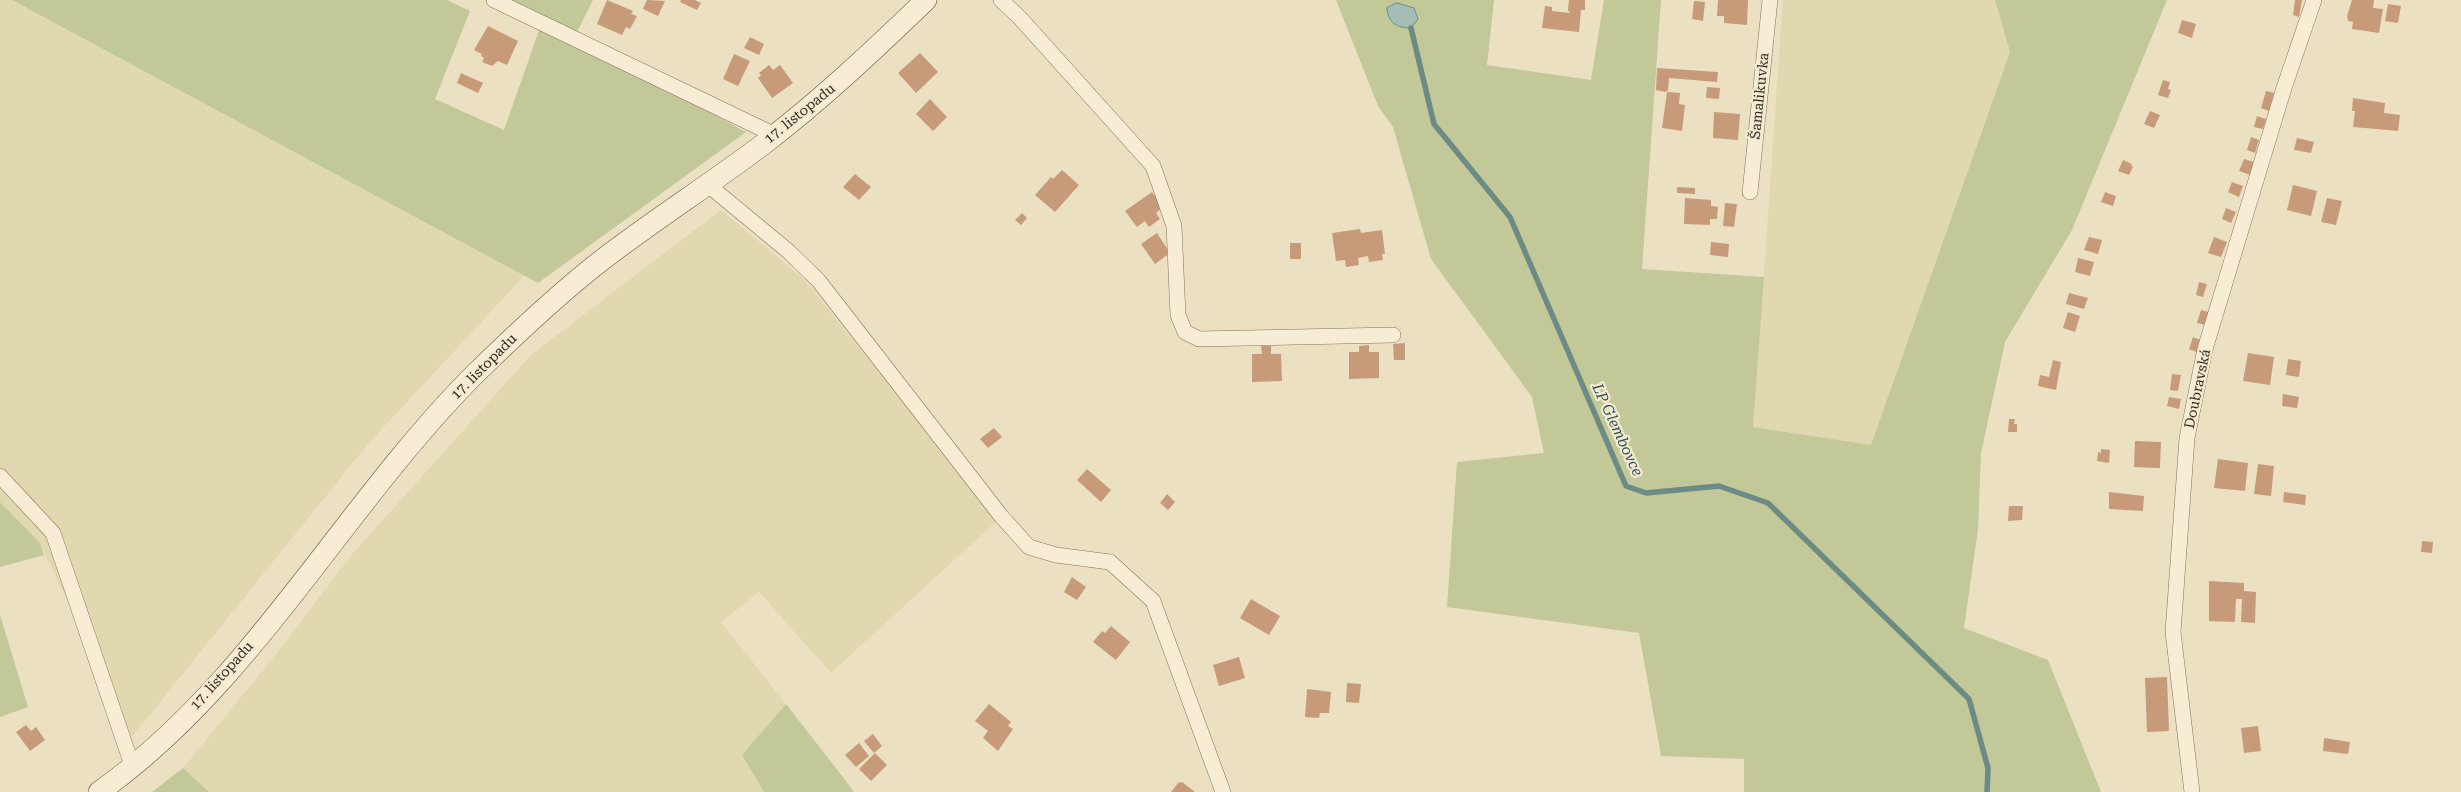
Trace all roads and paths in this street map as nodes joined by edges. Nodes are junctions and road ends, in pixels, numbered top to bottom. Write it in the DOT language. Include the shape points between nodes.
graph roads {
  1 [pos="494,0"];
  2 [pos="926,0"];
  3 [pos="1001,0"];
  4 [pos="1770,0"];
  5 [pos="2314,0"];
  6 [pos="775,135"];
  7 [pos="707,184"];
  8 [pos="1750,192"];
  9 [pos="1393,335"];
  10 [pos="0,476"];
  11 [pos="133,768"];
  12 [pos="99,792"];
  13 [pos="1223,792"];
  14 [pos="2192,792"];
  1 -- 6 [label="street"];
  2 -- 6 [label="main road, 17. listopadu" via="851,72"];
  3 -- 9 [label="street" via="1152,166 1174,226 1178,316 1186,332 1199,339"];
  4 -- 8 [label="street, Šamalikuvka"];
  5 -- 14 [label="street, Doubravská" via="2205,349 2188,438 2173,632"];
  6 -- 7 [label="main road, 17. listopadu"];
  7 -- 11 [label="main road, 17. listopadu" via="593,267 475,374 396,462 233,666"];
  7 -- 13 [label="street" via="818,280 1000,516 1029,547 1056,555 1110,562 1153,601"];
  10 -- 11 [label="street" via="53,533"];
  11 -- 12 [label="main road, 17. listopadu"];
}
